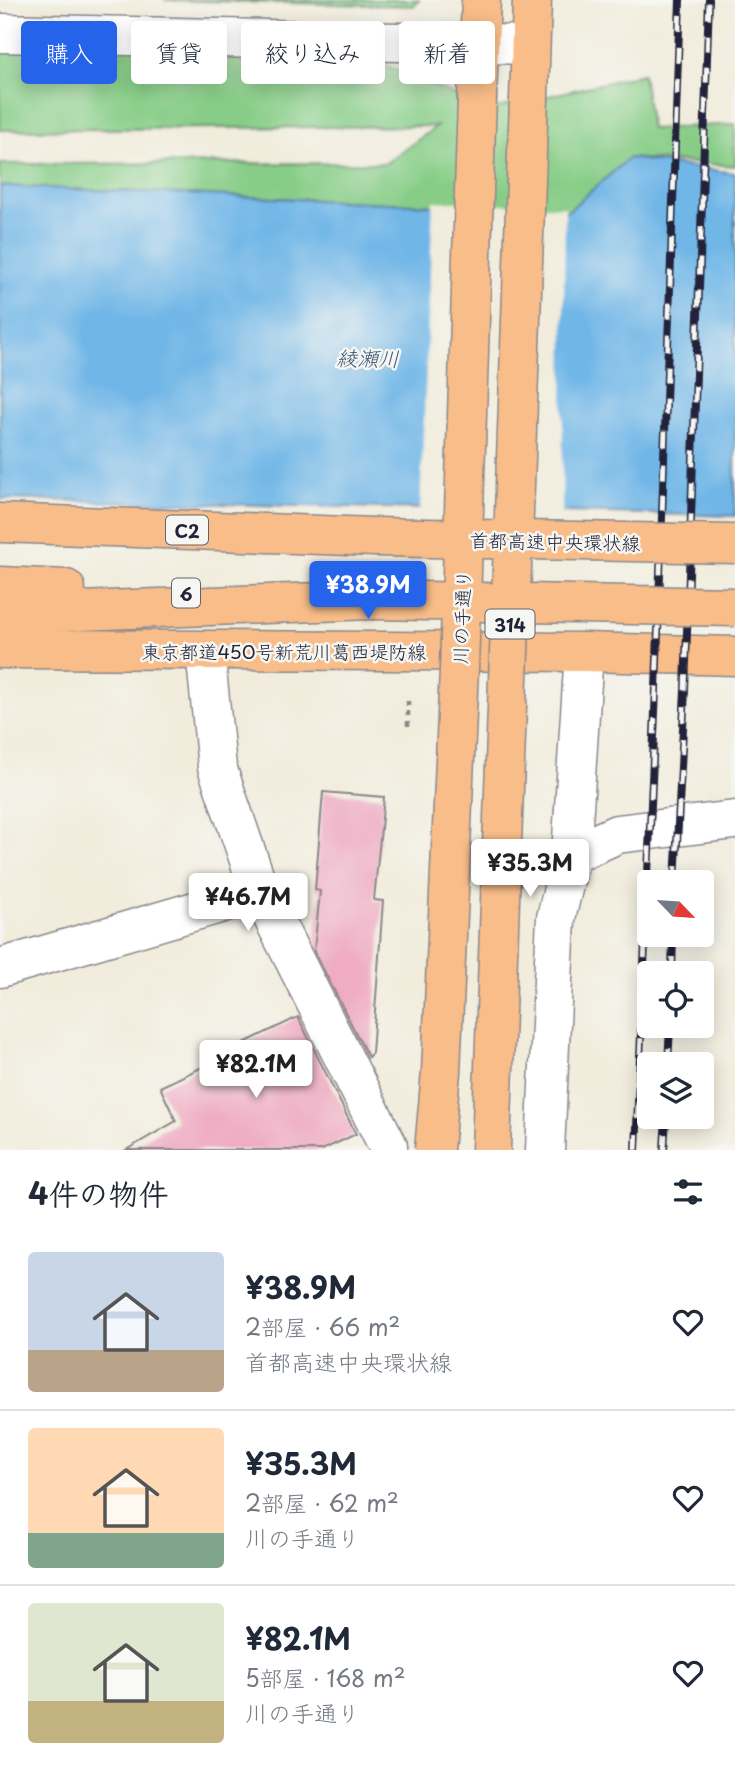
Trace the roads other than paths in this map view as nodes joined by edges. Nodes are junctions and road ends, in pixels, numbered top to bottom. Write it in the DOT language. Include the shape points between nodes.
graph roads {
  1 [pos="481,0"];
  2 [pos="532,1"];
  3 [pos="481,21"];
  4 [pos="0,33"];
  5 [pos="399,41"];
  6 [pos="495,44"];
  7 [pos="530,45"];
  8 [pos="478,84"];
  9 [pos="0,523"];
  10 [pos="375,537"];
  11 [pos="0,542"];
  12 [pos="735,544"];
  13 [pos="0,586"];
  14 [pos="372,600"];
  15 [pos="735,607"];
  16 [pos="0,614"];
  17 [pos="0,649"];
  18 [pos="205,650"];
  19 [pos="584,652"];
  20 [pos="735,656"];
  21 [pos="735,820"];
  22 [pos="571,855"];
  23 [pos="260,892"];
  24 [pos="0,968"];
  25 [pos="393,1149"];
  26 [pos="434,1150"];
  27 [pos="491,1150"];
  28 [pos="545,1150"];
  1 -- 3 [label="main road, 川の手通り / 314"];
  2 -- 7 [label="main road, 314"];
  4 -- 5 [label="street"];
  6 -- 7 [label="street"];
  7 -- 27 [label="main road, 314, bridge"];
  8 -- 26 [label="main road, 川の手通り / 314, bridge" via="459,669"];
  9 -- 10 [label="main road, 首都高速中央環状線 / C2"];
  10 -- 11 [label="main road, 首都高速中央環状線 / C2"];
  10 -- 12 [label="main road, 首都高速中央環状線 / C2, bridge"];
  13 -- 14 [label="main road, 6"];
  14 -- 15 [label="main road, bridge"];
  14 -- 16 [label="main road"];
  17 -- 18 [label="main road, 東京都道450号新荒川葛西堤防線"];
  18 -- 19 [label="main road, 東京都道450号新荒川葛西堤防線"];
  18 -- 23 [label="street" via="216,767"];
  19 -- 20 [label="main road, 東京都道450号新荒川葛西堤防線"];
  19 -- 22 [label="street"];
  21 -- 22 [label="street" via="617,834"];
  22 -- 28 [label="street" via="556,918"];
  23 -- 24 [label="street"];
  23 -- 25 [label="street"];
}
